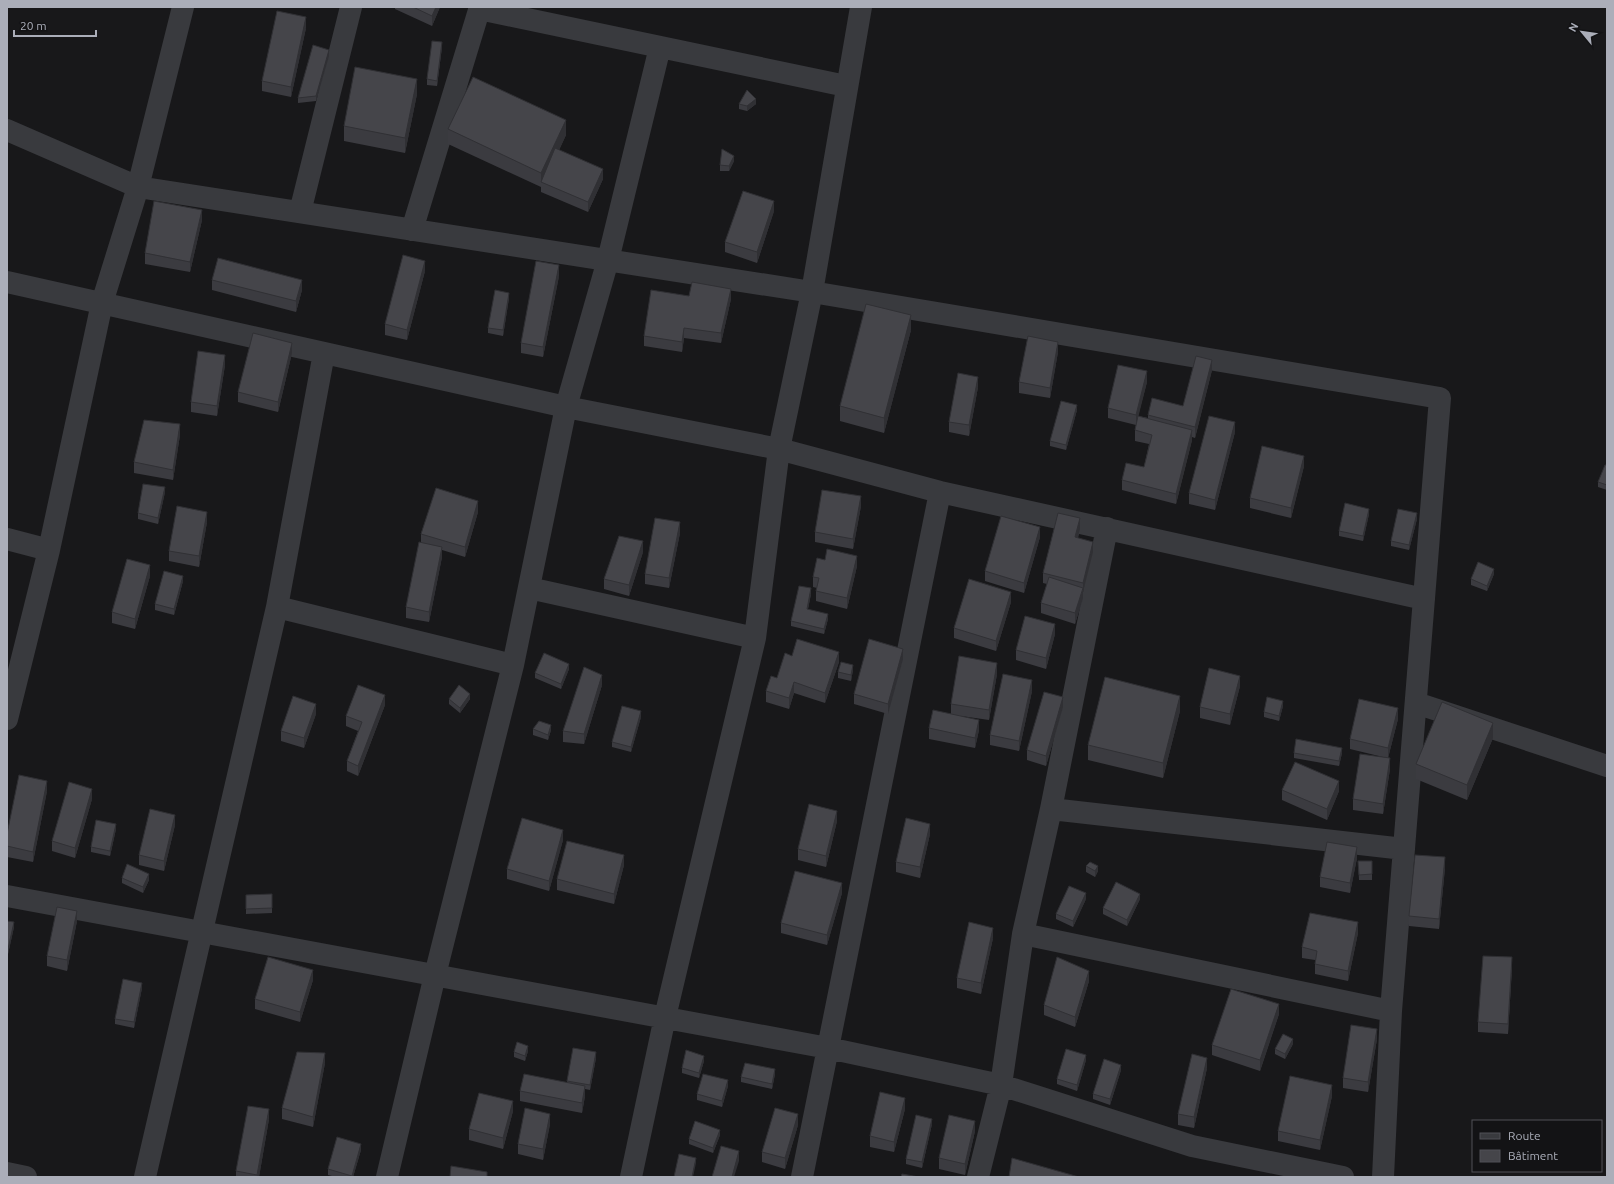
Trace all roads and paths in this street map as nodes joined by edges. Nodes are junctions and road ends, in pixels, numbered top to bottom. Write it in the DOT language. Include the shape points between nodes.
graph roads {
  1 [pos="183,7"];
  2 [pos="351,7"];
  3 [pos="861,7"];
  4 [pos="479,8"];
  5 [pos="660,47"];
  6 [pos="846,86"];
  7 [pos="7,130"];
  8 [pos="138,187"];
  9 [pos="300,212"];
  10 [pos="412,230"];
  11 [pos="608,260"];
  12 [pos="7,282"];
  13 [pos="812,292"];
  14 [pos="102,303"];
  15 [pos="324,353"];
  16 [pos="566,407"];
  17 [pos="779,449"];
  18 [pos="940,492"];
  19 [pos="1107,528"];
  20 [pos="7,539"];
  21 [pos="49,550"];
  22 [pos="529,588"];
  23 [pos="1424,599"];
  24 [pos="277,607"];
  25 [pos="754,638"];
  26 [pos="513,665"];
  27 [pos="1416,703"];
  28 [pos="7,719"];
  29 [pos="1607,766"];
  30 [pos="1051,809"];
  31 [pos="1404,849"];
  32 [pos="7,896"];
  33 [pos="201,931"];
  34 [pos="1023,934"];
  35 [pos="435,975"];
  36 [pos="1391,1011"];
  37 [pos="665,1017"];
  38 [pos="828,1048"];
  39 [pos="1001,1085"];
  40 [pos="7,1173"];
  41 [pos="26,1177"];
  42 [pos="145,1177"];
  43 [pos="387,1177"];
  44 [pos="631,1177"];
  45 [pos="802,1177"];
  46 [pos="978,1177"];
  47 [pos="1343,1177"];
  48 [pos="1383,1177"];
  1 -- 8 [label="street"];
  2 -- 9 [label="street"];
  3 -- 6 [label="street"];
  4 -- 5 [label="street"];
  4 -- 10 [label="street"];
  5 -- 6 [label="street"];
  5 -- 11 [label="street"];
  6 -- 13 [label="street"];
  7 -- 8 [label="street"];
  8 -- 9 [label="street"];
  8 -- 14 [label="street"];
  9 -- 10 [label="street"];
  10 -- 11 [label="street"];
  11 -- 13 [label="street"];
  11 -- 16 [label="street"];
  12 -- 14 [label="street"];
  13 -- 17 [label="street"];
  13 -- 23 [label="street" via="1440,398"];
  14 -- 15 [label="street"];
  14 -- 21 [label="street"];
  15 -- 16 [label="street"];
  15 -- 24 [label="street"];
  16 -- 17 [label="street"];
  16 -- 22 [label="street"];
  17 -- 18 [label="street"];
  17 -- 25 [label="street"];
  18 -- 19 [label="street"];
  18 -- 38 [label="street"];
  19 -- 23 [label="street"];
  19 -- 30 [label="street"];
  20 -- 21 [label="street"];
  21 -- 28 [label="street"];
  22 -- 25 [label="street"];
  22 -- 26 [label="street"];
  23 -- 27 [label="street"];
  24 -- 26 [label="street"];
  24 -- 33 [label="street"];
  25 -- 37 [label="street"];
  26 -- 35 [label="street"];
  27 -- 29 [label="street"];
  27 -- 31 [label="street"];
  30 -- 31 [label="street"];
  30 -- 34 [label="street"];
  31 -- 36 [label="street"];
  32 -- 33 [label="street"];
  33 -- 35 [label="street"];
  33 -- 42 [label="street"];
  34 -- 36 [label="street"];
  34 -- 39 [label="street"];
  35 -- 37 [label="street"];
  35 -- 43 [label="street"];
  36 -- 48 [label="street"];
  37 -- 38 [label="street"];
  37 -- 44 [label="street"];
  38 -- 39 [label="street"];
  38 -- 45 [label="street"];
  39 -- 46 [label="street"];
  39 -- 47 [label="street" via="1192,1146"];
  40 -- 41 [label="street"];
}
